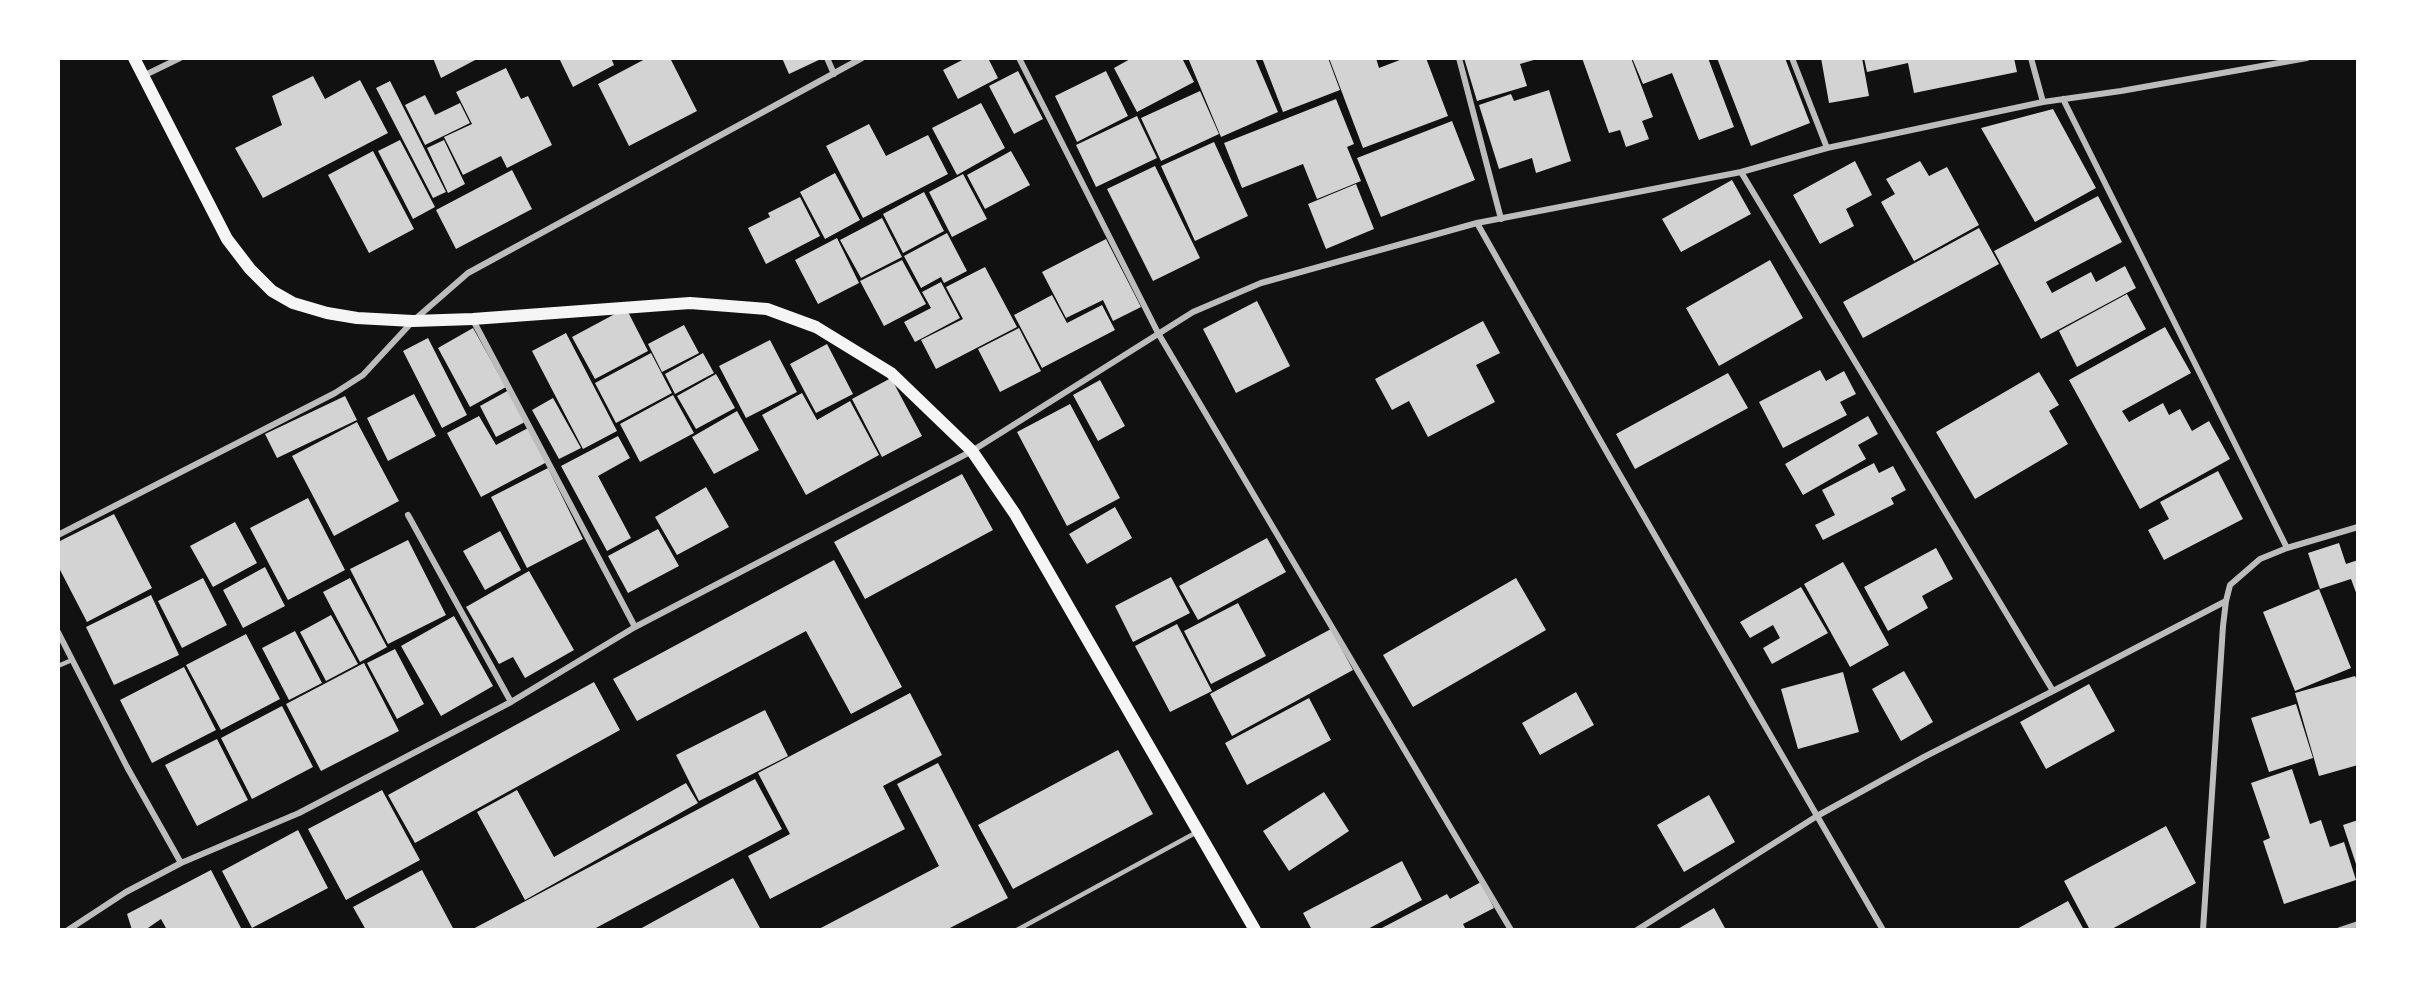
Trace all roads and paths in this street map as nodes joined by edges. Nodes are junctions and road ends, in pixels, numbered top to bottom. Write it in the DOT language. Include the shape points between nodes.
graph roads {
  1 [pos="134,58"];
  2 [pos="180,58"];
  3 [pos="827,58"];
  4 [pos="862,58"];
  5 [pos="1019,58"];
  6 [pos="1459,58"];
  7 [pos="1792,58"];
  8 [pos="2031,58"];
  9 [pos="2307,58"];
  10 [pos="834,74"];
  11 [pos="142,76"];
  12 [pos="2063,99"];
  13 [pos="2043,102"];
  14 [pos="1827,148"];
  15 [pos="1741,172"];
  16 [pos="1501,219"];
  17 [pos="1477,223"];
  18 [pos="473,319"];
  19 [pos="413,321"];
  20 [pos="1158,333"];
  21 [pos="972,451"];
  22 [pos="408,515"];
  23 [pos="2358,527"];
  24 [pos="58,535"];
  25 [pos="2287,548"];
  26 [pos="2226,601"];
  27 [pos="634,627"];
  28 [pos="58,632"];
  29 [pos="72,660"];
  30 [pos="58,666"];
  31 [pos="2053,690"];
  32 [pos="511,702"];
  33 [pos="1817,816"];
  34 [pos="1197,832"];
  35 [pos="181,863"];
  36 [pos="2358,924"];
  37 [pos="68,930"];
  38 [pos="1017,930"];
  39 [pos="1255,930"];
  40 [pos="1511,930"];
  41 [pos="1637,930"];
  42 [pos="1883,930"];
  43 [pos="2203,930"];
  44 [pos="2340,930"];
  1 -- 11 [label="main road"];
  2 -- 11 [label="street"];
  3 -- 10 [label="street"];
  4 -- 10 [label="street"];
  5 -- 20 [label="street"];
  6 -- 16 [label="street"];
  7 -- 14 [label="street"];
  8 -- 13 [label="street"];
  9 -- 12 [label="street"];
  10 -- 19 [label="street" via="468,273"];
  11 -- 19 [label="main road" via="227,239 272,291 293,303 327,313"];
  12 -- 13 [label="street"];
  12 -- 25 [label="street"];
  13 -- 14 [label="street"];
  14 -- 15 [label="street"];
  15 -- 16 [label="street"];
  15 -- 31 [label="street"];
  16 -- 17 [label="street"];
  17 -- 20 [label="street" via="1261,283 1193,312"];
  17 -- 33 [label="street"];
  18 -- 19 [label="main road"];
  18 -- 21 [label="main road" via="690,303 767,309 816,327 891,374"];
  18 -- 27 [label="street"];
  19 -- 24 [label="street" via="363,375 335,393"];
  20 -- 21 [label="street"];
  20 -- 40 [label="street"];
  21 -- 27 [label="street"];
  21 -- 34 [label="main road" via="1015,514"];
  22 -- 32 [label="street"];
  23 -- 25 [label="street"];
  25 -- 26 [label="street" via="2260,559 2241,574 2230,585"];
  26 -- 31 [label="street"];
  26 -- 43 [label="street"];
  27 -- 32 [label="street"];
  28 -- 29 [label="street"];
  29 -- 30 [label="lane"];
  29 -- 35 [label="street"];
  31 -- 33 [label="street"];
  32 -- 35 [label="street" via="299,813"];
  33 -- 41 [label="street"];
  33 -- 42 [label="street"];
  34 -- 38 [label="lane"];
  34 -- 39 [label="main road"];
  35 -- 37 [label="street" via="126,892"];
  36 -- 44 [label="street"];
}
